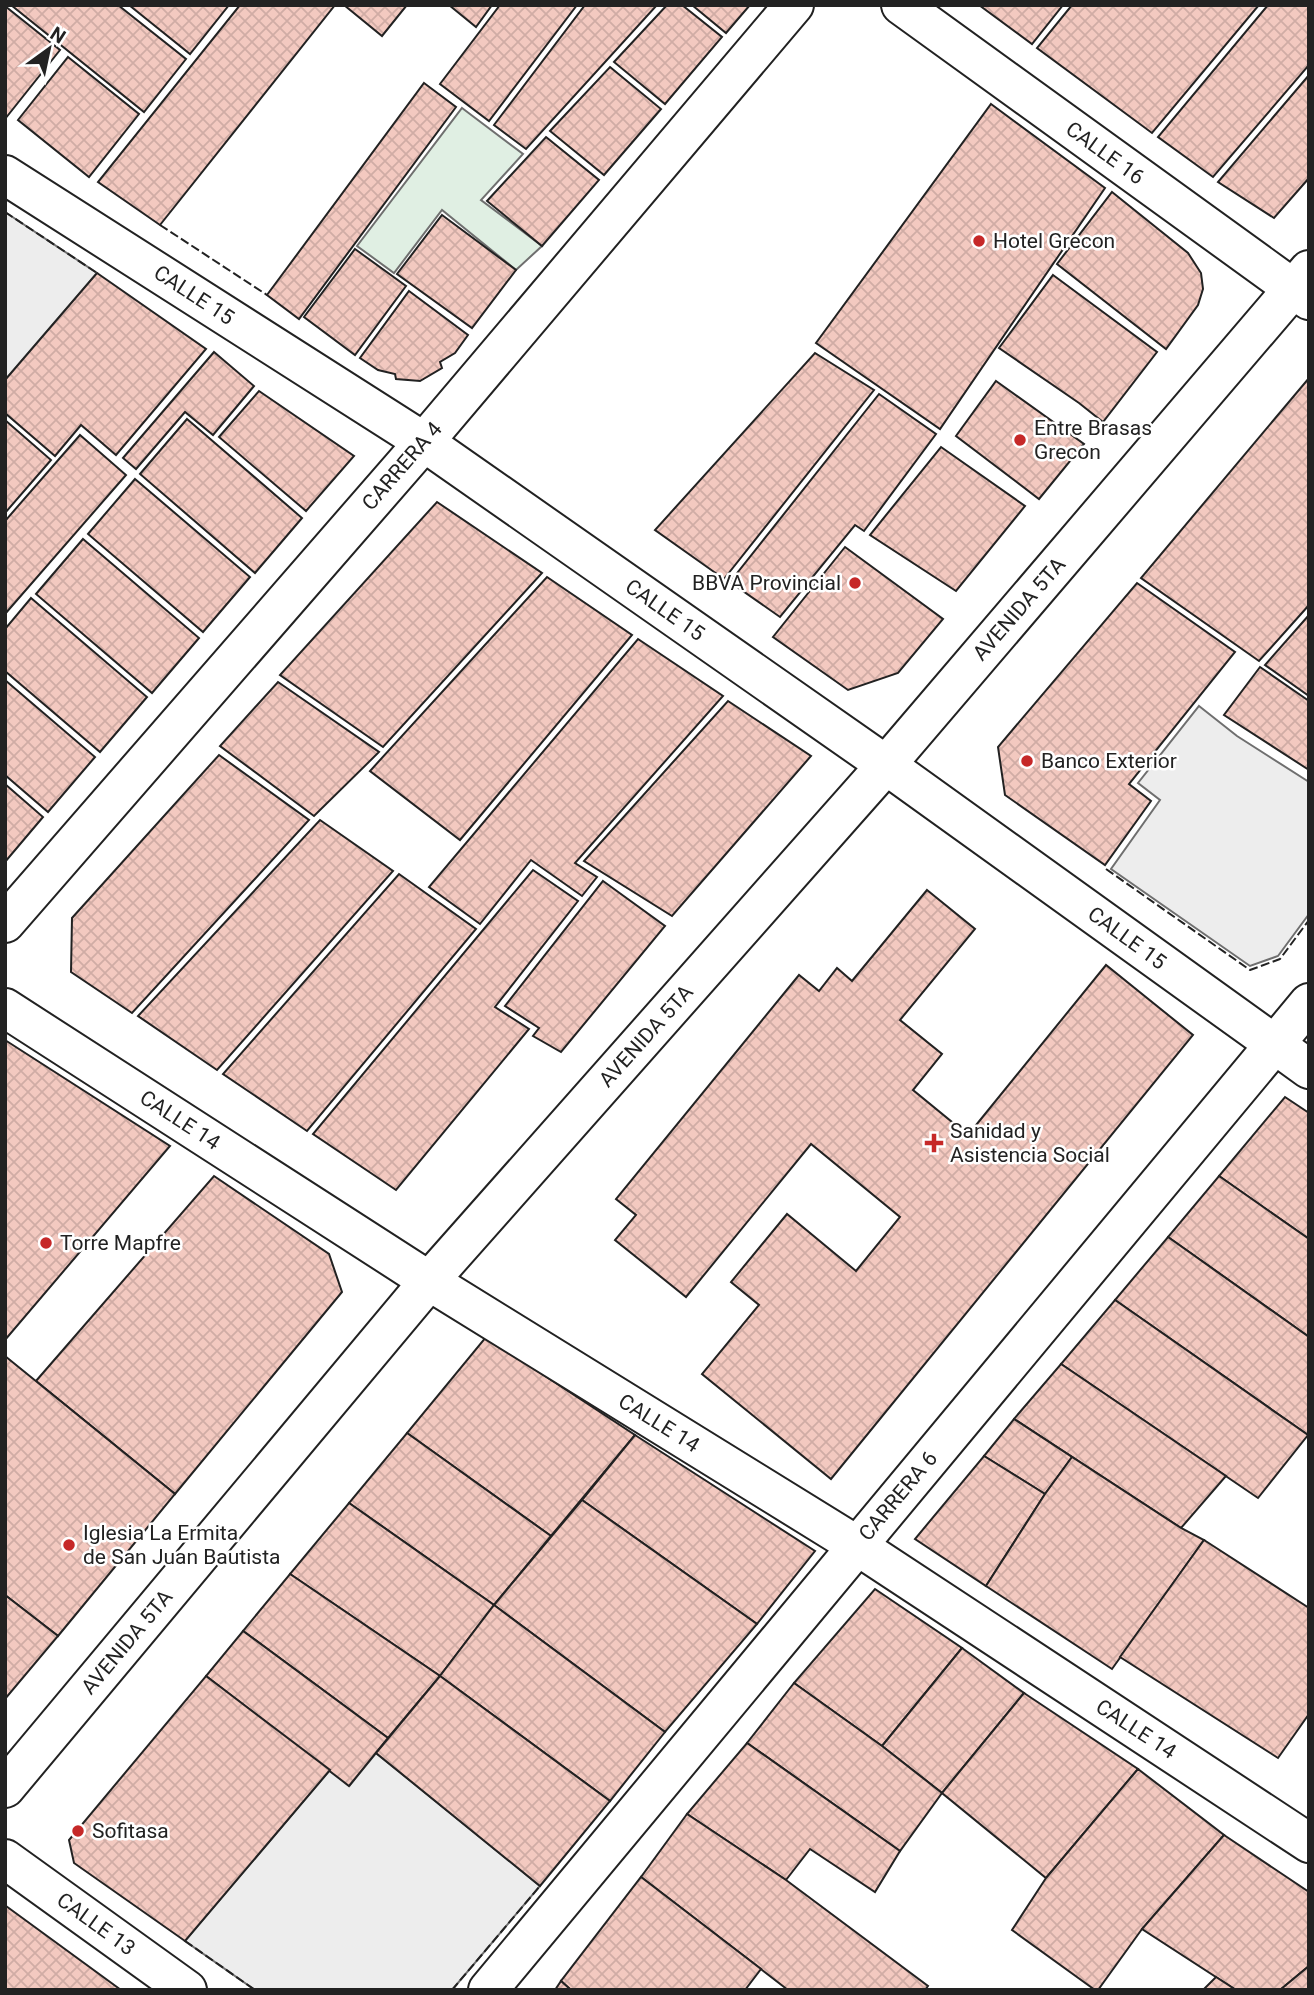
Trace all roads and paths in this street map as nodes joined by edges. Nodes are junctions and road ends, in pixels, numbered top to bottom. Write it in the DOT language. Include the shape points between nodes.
graph roads {
  1 [pos="794,5"];
  2 [pos="901,5"];
  3 [pos="5,175"];
  4 [pos="1304,286"];
  5 [pos="424,442"];
  6 [pos="886,765"];
  7 [pos="5,923"];
  8 [pos="1309,1003"];
  9 [pos="5,1008"];
  10 [pos="1275,1044"];
  11 [pos="1309,1069"];
  12 [pos="429,1280"];
  13 [pos="856,1545"];
  14 [pos="5,1788"];
  15 [pos="1309,1843"];
  16 [pos="5,1859"];
  17 [pos="187,1990"];
  18 [pos="488,1990"];
  1 -- 5 [label="street, CARRERA 4"];
  2 -- 4 [label="street, CALLE 16"];
  3 -- 5 [label="street, CALLE 15"];
  4 -- 6 [label="street, AVENIDA 5TA"];
  5 -- 6 [label="street, CALLE 15"];
  5 -- 7 [label="street, CARRERA 4"];
  6 -- 10 [label="street, CALLE 15"];
  6 -- 12 [label="street, AVENIDA 5TA"];
  8 -- 10 [label="street, CARRERA 6"];
  9 -- 12 [label="street, CALLE 14"];
  10 -- 11 [label="street, CALLE 15"];
  10 -- 13 [label="street, CARRERA 6"];
  12 -- 13 [label="street, CALLE 14"];
  12 -- 14 [label="street, AVENIDA 5TA"];
  13 -- 15 [label="street, CALLE 14"];
  13 -- 18 [label="street, CARRERA 6"];
  16 -- 17 [label="street, CALLE 13"];
}
